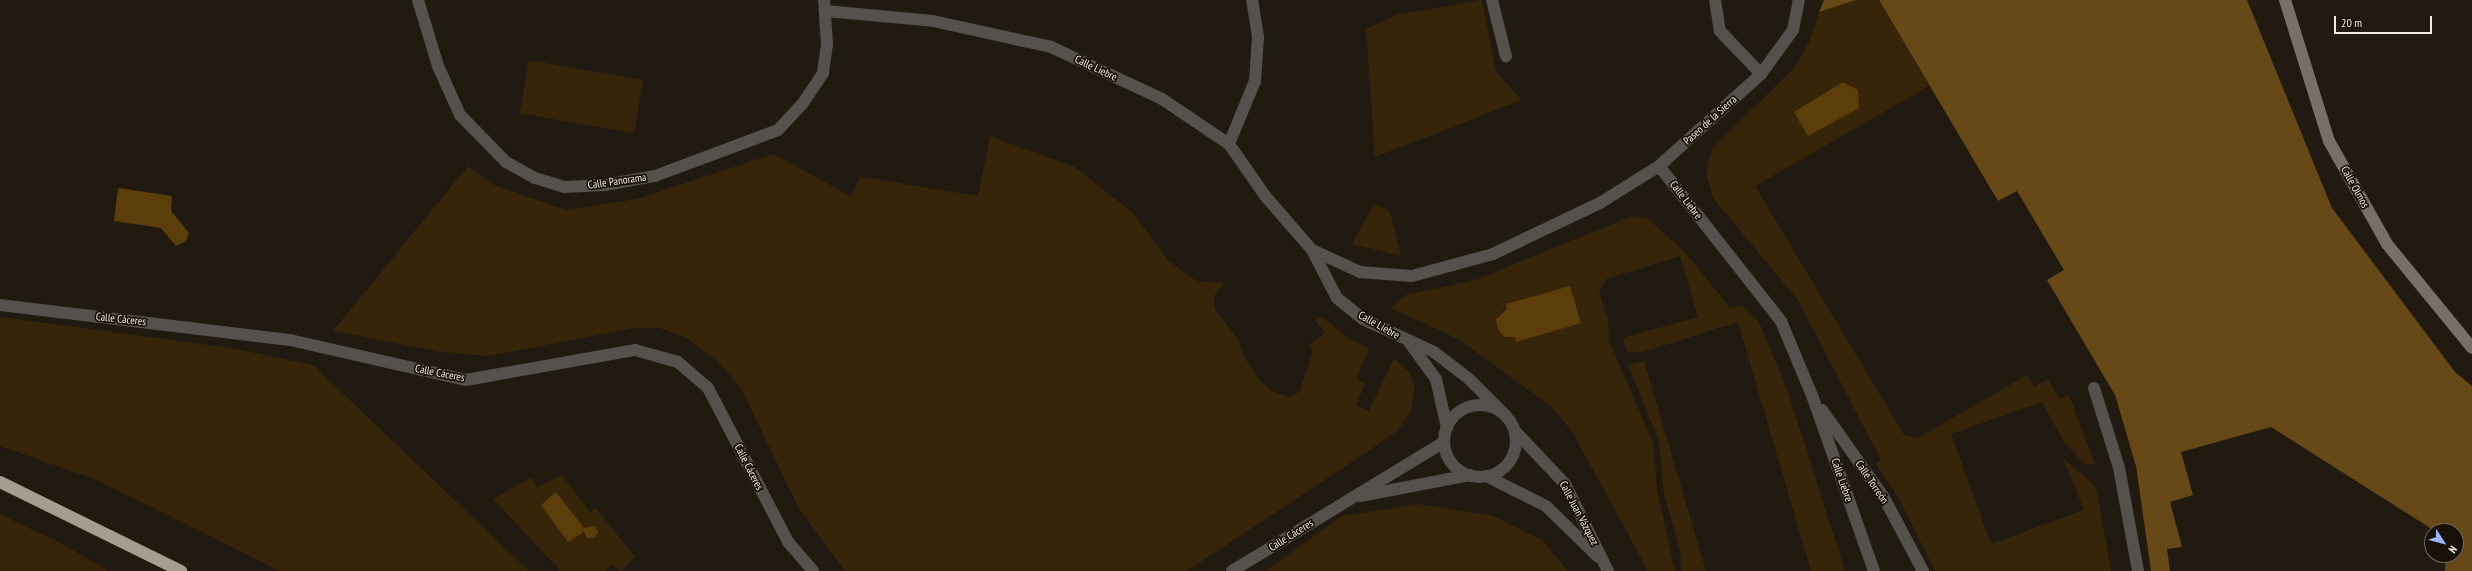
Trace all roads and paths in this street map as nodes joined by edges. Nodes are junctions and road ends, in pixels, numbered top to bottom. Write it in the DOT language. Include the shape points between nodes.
graph roads {
  1 [pos="418,0"];
  2 [pos="1252,0"];
  3 [pos="1492,0"];
  4 [pos="1716,0"];
  5 [pos="1799,0"];
  6 [pos="2285,0"];
  7 [pos="825,5"];
  8 [pos="1506,56"];
  9 [pos="1761,74"];
  10 [pos="1229,144"];
  11 [pos="1659,166"];
  12 [pos="1312,250"];
  13 [pos="0,305"];
  14 [pos="1406,340"];
  15 [pos="2472,348"];
  16 [pos="2094,388"];
  17 [pos="1814,398"];
  18 [pos="1506,416"];
  19 [pos="1447,428"];
  20 [pos="1514,431"];
  21 [pos="1444,442"];
  22 [pos="1470,475"];
  23 [pos="1486,476"];
  24 [pos="0,482"];
  25 [pos="1349,498"];
  26 [pos="1607,567"];
  27 [pos="181,571"];
  28 [pos="812,571"];
  29 [pos="1232,571"];
  30 [pos="1874,571"];
  31 [pos="1922,571"];
  32 [pos="2138,571"];
  1 -- 7 [label="street, Calle Panorama" via="438,66 460,116 506,162 535,178 564,187 605,185 654,176 778,130 803,103 823,73"];
  2 -- 10 [label="street" via="1258,37 1255,81"];
  3 -- 8 [label="street"];
  4 -- 9 [label="street" via="1720,31"];
  5 -- 9 [label="street, Paseo de la Sierra" via="1792,30"];
  6 -- 15 [label="street, Calle Olmos" via="2329,141 2387,244"];
  7 -- 10 [label="street, Calle Liebre" via="933,21 1051,47 1162,99"];
  9 -- 11 [label="street, Paseo de la Sierra"];
  10 -- 12 [label="street, Calle Liebre" via="1266,197"];
  11 -- 12 [label="street, Calle Liebre" via="1600,203 1493,254 1412,276 1360,272"];
  11 -- 17 [label="street, Calle Liebre" via="1781,321"];
  12 -- 14 [label="street, Calle Liebre" via="1337,298 1363,319"];
  13 -- 28 [label="street, Calle Cáceres" via="290,340 466,380 635,350 678,362 708,388 788,542"];
  14 -- 18 [label="street, Calle Liebre" via="1439,356"];
  14 -- 19 [label="street, Calle Liebre" via="1436,379"];
  16 -- 32 [label="street" via="2119,468"];
  17 -- 30 [label="street, Calle Liebre"];
  17 -- 31 [label="street, Calle Torreón" via="1883,496"];
  18 -- 19 [label="street" via="1497,409 1474,405 1453,417"];
  18 -- 20 [label="street"];
  19 -- 21 [label="street"];
  20 -- 23 [label="street" via="1513,454 1497,472"];
  20 -- 26 [label="street, Calle Juan Vázquez" via="1566,484"];
  21 -- 22 [label="street" via="1452,463"];
  21 -- 25 [label="street, Calle Cáceres"];
  22 -- 23 [label="street"];
  22 -- 25 [label="street, Calle Cáceres"];
  23 -- 26 [label="street, Calle Juan Vázquez" via="1546,506"];
  24 -- 27 [label="highway"];
  25 -- 29 [label="street, Calle Cáceres"];
}
